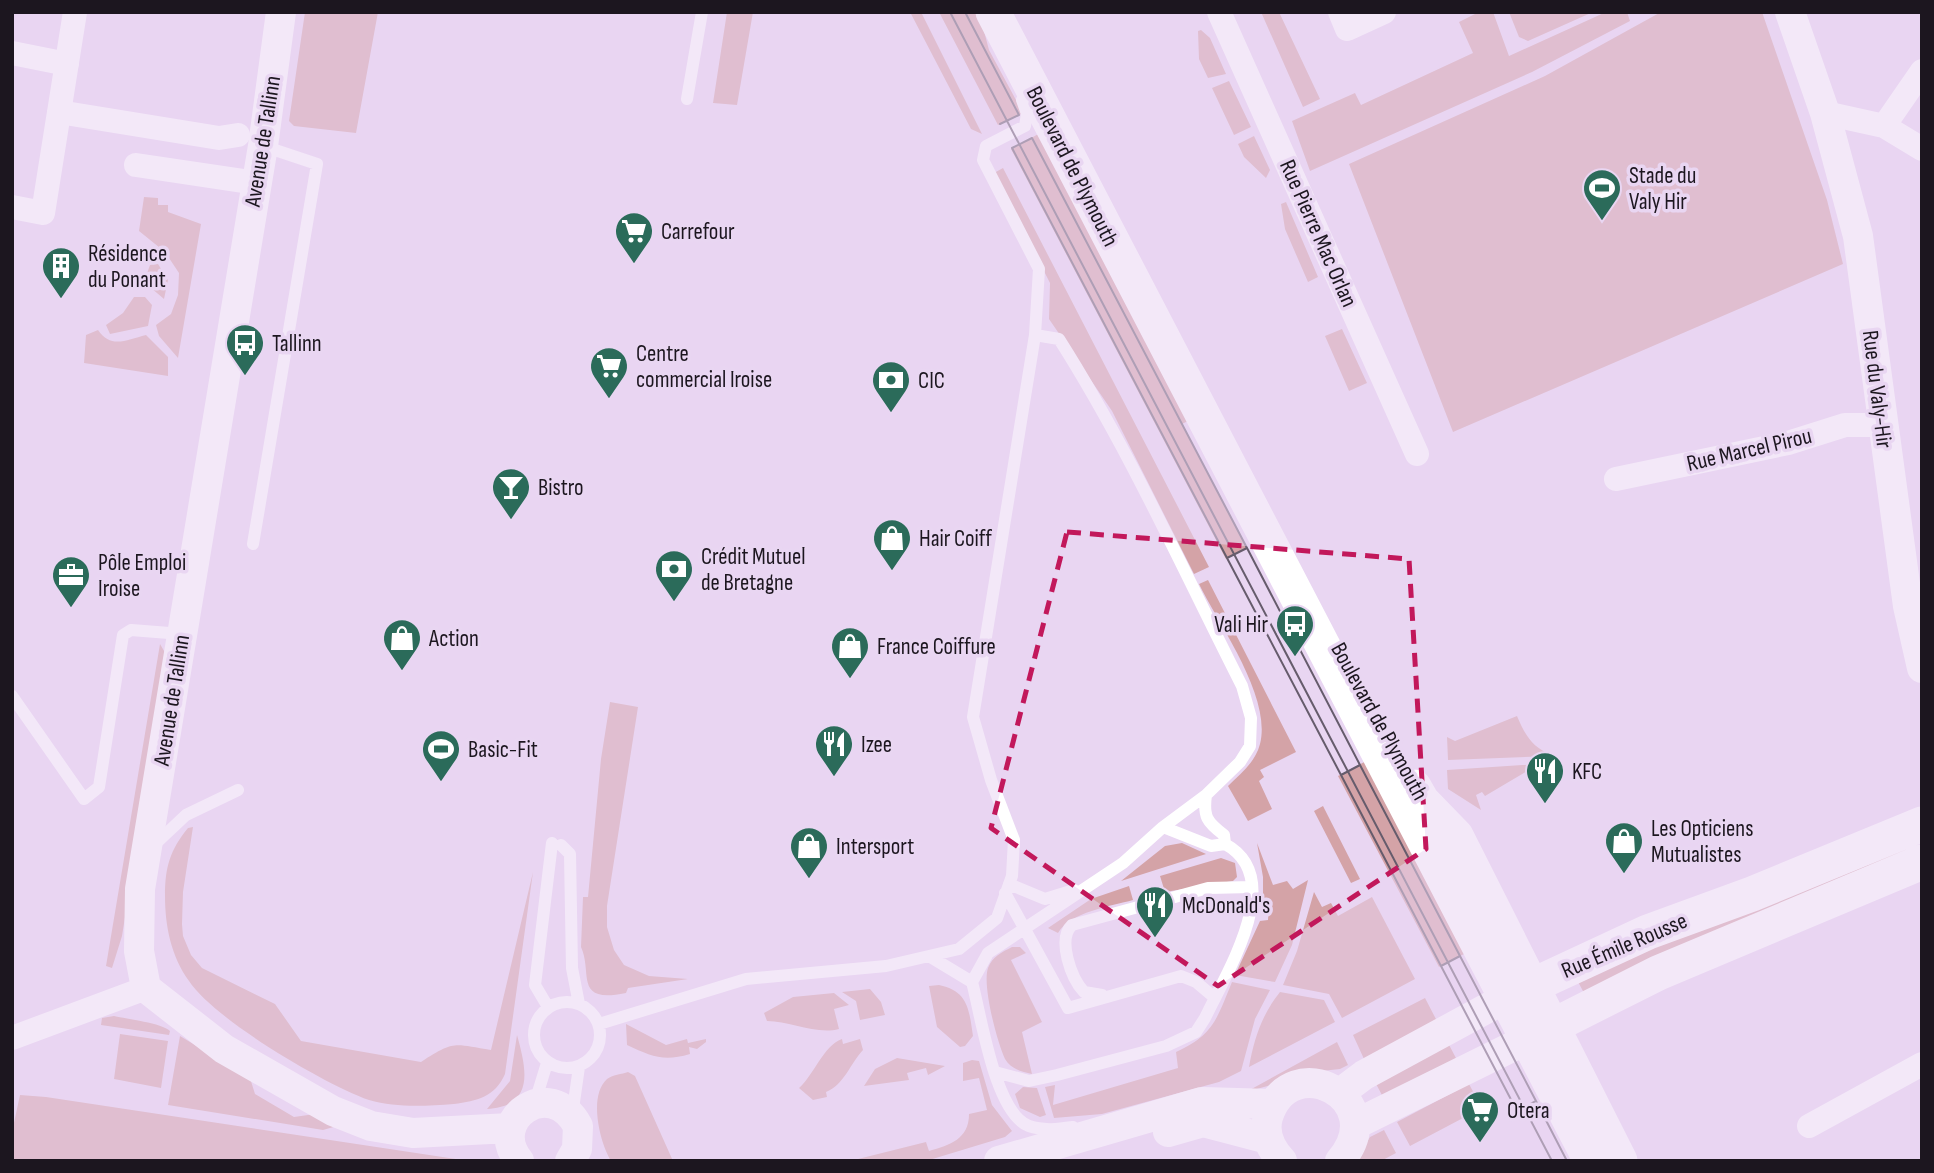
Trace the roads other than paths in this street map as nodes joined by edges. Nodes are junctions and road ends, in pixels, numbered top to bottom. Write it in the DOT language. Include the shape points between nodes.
graph roads {
  1 [pos="75,12"];
  2 [pos="281,12"];
  3 [pos="702,12"];
  4 [pos="1219,12"];
  5 [pos="1340,12"];
  6 [pos="1384,12"];
  7 [pos="1790,12"];
  8 [pos="994,25"];
  9 [pos="12,53"];
  10 [pos="67,64"];
  11 [pos="1922,71"];
  12 [pos="1017,91"];
  13 [pos="687,99"];
  14 [pos="59,113"];
  15 [pos="1825,113"];
  16 [pos="1884,126"];
  17 [pos="251,141"];
  18 [pos="1922,149"];
  19 [pos="136,165"];
  20 [pos="257,183"];
  21 [pos="12,207"];
  22 [pos="1035,335"];
  23 [pos="1882,425"];
  24 [pos="1418,454"];
  25 [pos="1616,479"];
  26 [pos="253,544"];
  27 [pos="1915,602"];
  28 [pos="182,634"];
  29 [pos="1922,668"];
  30 [pos="12,696"];
  31 [pos="238,790"];
  32 [pos="1206,795"];
  33 [pos="1922,824"];
  34 [pos="1163,827"];
  35 [pos="1225,844"];
  36 [pos="146,852"];
  37 [pos="1922,862"];
  38 [pos="1092,884"];
  39 [pos="1252,887"];
  40 [pos="1007,889"];
  41 [pos="1026,926"];
  42 [pos="929,956"];
  43 [pos="972,982"];
  44 [pos="146,988"];
  45 [pos="1520,991"];
  46 [pos="1111,996"];
  47 [pos="1215,998"];
  48 [pos="579,1004"];
  49 [pos="548,1007"];
  50 [pos="598,1024"];
  51 [pos="1540,1033"];
  52 [pos="12,1038"];
  53 [pos="547,1063"];
  54 [pos="1922,1064"];
  55 [pos="579,1067"];
  56 [pos="995,1072"];
  57 [pos="1340,1093"];
  58 [pos="535,1104"];
  59 [pos="1273,1104"];
  60 [pos="572,1116"];
  61 [pos="1153,1118"];
  62 [pos="1356,1124"];
  63 [pos="1809,1125"];
  64 [pos="511,1128"];
  65 [pos="1275,1150"];
  66 [pos="577,1157"];
  67 [pos="519,1161"];
  68 [pos="999,1161"];
  69 [pos="1067,1161"];
  70 [pos="1340,1161"];
  71 [pos="1591,1161"];
  72 [pos="1620,1161"];
  1 -- 10 [label="street"];
  2 -- 17 [label="street, Avenue de Tallinn"];
  3 -- 13 [label="lane"];
  4 -- 24 [label="street, Rue Pierre Mac Orlan"];
  5 -- 6 [label="street" via="1347,29"];
  7 -- 15 [label="street, Rue du Valy-Hir"];
  8 -- 45 [label="main road, Boulevard de Plymouth"];
  9 -- 10 [label="street"];
  10 -- 14 [label="street"];
  11 -- 16 [label="street"];
  12 -- 22 [label="lane" via="1027,114 1025,126 986,146 983,160 1039,269"];
  14 -- 17 [label="street"];
  14 -- 21 [label="street" via="43,213"];
  15 -- 16 [label="street"];
  15 -- 23 [label="street, Rue du Valy-Hir" via="1857,236"];
  16 -- 18 [label="street"];
  17 -- 20 [label="street, Avenue de Tallinn"];
  17 -- 26 [label="lane" via="317,164"];
  19 -- 20 [label="street"];
  20 -- 28 [label="street, Avenue de Tallinn"];
  22 -- 32 [label="lane" via="1059,339 1096,399 1242,686 1251,718 1250,746"];
  22 -- 40 [label="lane" via="973,717 990,780 1014,840"];
  23 -- 25 [label="street, Rue Marcel Pirou" via="1845,425 1788,443"];
  23 -- 27 [label="street, Rue du Valy-Hir"];
  27 -- 29 [label="street, Rue du Valy-Hir"];
  28 -- 30 [label="lane" via="131,629 123,635 99,787 83,799"];
  28 -- 36 [label="street, Avenue de Tallinn"];
  31 -- 36 [label="lane" via="186,815"];
  32 -- 34 [label="lane"];
  32 -- 35 [label="lane" via="1203,813 1224,835"];
  33 -- 45 [label="main road, Rue Émile Rousse" via="1648,932"];
  34 -- 35 [label="lane" via="1211,846"];
  34 -- 38 [label="lane"];
  35 -- 39 [label="lane" via="1246,859"];
  36 -- 44 [label="street, Avenue de Tallinn" via="137,927"];
  37 -- 51 [label="main road, Rue Émile Rousse" via="1658,973"];
  38 -- 40 [label="lane" via="1045,899"];
  38 -- 41 [label="lane"];
  39 -- 46 [label="lane" via="1208,888 1072,925 1065,944 1080,988 1090,995"];
  39 -- 47 [label="lane" via="1250,923"];
  40 -- 41 [label="lane"];
  40 -- 42 [label="lane" via="997,918 959,949"];
  41 -- 43 [label="lane" via="988,953"];
  41 -- 46 [label="lane" via="1068,1008"];
  42 -- 43 [label="lane"];
  42 -- 50 [label="lane" via="886,965 746,979"];
  43 -- 56 [label="lane"];
  44 -- 52 [label="street"];
  44 -- 64 [label="street" via="225,1049 332,1111 371,1126 413,1133"];
  45 -- 51 [label="main road, Boulevard de Plymouth"];
  45 -- 57 [label="street, Rue Émile Rousse" via="1364,1075"];
  46 -- 47 [label="lane" via="1181,976"];
  47 -- 56 [label="lane" via="1194,1033 1166,1046 1029,1081"];
  48 -- 49 [label="lane"];
  48 -- 49 [label="lane" via="572,968 570,854 556,844 535,985"];
  48 -- 50 [label="lane"];
  49 -- 53 [label="lane" via="534,1035"];
  50 -- 55 [label="lane" via="599,1045"];
  51 -- 62 [label="street, Rue Émile Rousse"];
  51 -- 71 [label="main road, Boulevard de Plymouth"];
  51 -- 72 [label="main road, Boulevard de Plymouth"];
  53 -- 55 [label="lane" via="557,1068"];
  53 -- 58 [label="lane"];
  54 -- 63 [label="street"];
  55 -- 60 [label="lane"];
  56 -- 61 [label="lane" via="1004,1100 1018,1120 1030,1126 1053,1129"];
  57 -- 59 [label="street" via="1319,1084 1296,1085"];
  57 -- 62 [label="street" via="1351,1106"];
  58 -- 60 [label="street" via="555,1104"];
  58 -- 64 [label="street" via="516,1117"];
  59 -- 61 [label="street" via="1202,1102"];
  59 -- 65 [label="street" via="1267,1121"];
  60 -- 66 [label="street" via="578,1126"];
  61 -- 68 [label="street"];
  62 -- 70 [label="street" via="1354,1138"];
  64 -- 67 [label="street" via="510,1144"];
  65 -- 69 [label="street" via="1203,1122"];
}
